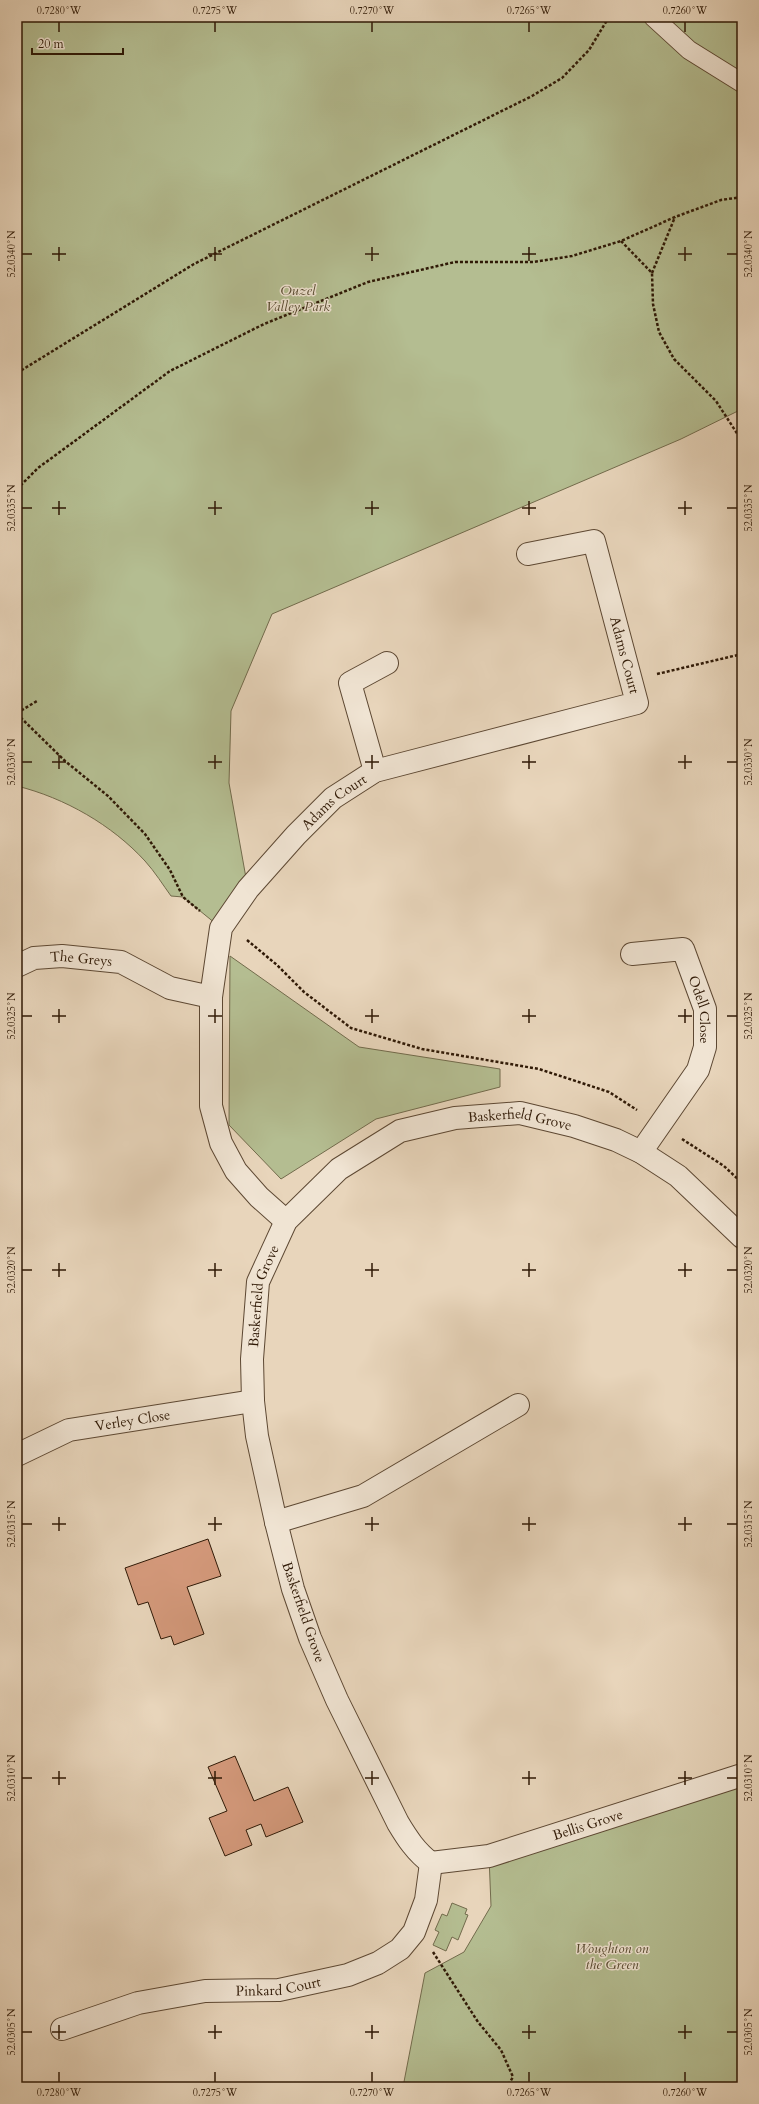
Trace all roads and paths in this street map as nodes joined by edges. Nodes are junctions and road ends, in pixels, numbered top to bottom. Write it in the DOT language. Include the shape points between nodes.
graph roads {
  1 [pos="609,17"];
  2 [pos="653,17"];
  3 [pos="742,83"];
  4 [pos="742,197"];
  5 [pos="675,216"];
  6 [pos="621,241"];
  7 [pos="652,273"];
  8 [pos="17,373"];
  9 [pos="742,441"];
  10 [pos="17,489"];
  11 [pos="528,554"];
  12 [pos="742,654"];
  13 [pos="387,664"];
  14 [pos="631,680"];
  15 [pos="37,701"];
  16 [pos="17,713"];
  17 [pos="374,771"];
  18 [pos="221,928"];
  19 [pos="632,954"];
  20 [pos="17,966"];
  21 [pos="211,997"];
  22 [pos="660,1124"];
  23 [pos="641,1152"];
  24 [pos="742,1183"];
  25 [pos="286,1221"];
  26 [pos="742,1237"];
  27 [pos="253,1402"];
  28 [pos="518,1404"];
  29 [pos="17,1455"];
  30 [pos="276,1522"];
  31 [pos="742,1775"];
  32 [pos="431,1863"];
  33 [pos="414,1932"];
  34 [pos="62,2029"];
  35 [pos="507,2087"];
  1 -- 8 [label="path" via="589,50 562,78 532,96 194,264"];
  2 -- 3 [label="lane" via="689,50"];
  4 -- 5 [label="path" via="721,200"];
  5 -- 6 [label="path"];
  5 -- 7 [label="path"];
  6 -- 7 [label="path"];
  6 -- 10 [label="path" via="572,256 533,262 455,262 368,282 271,321 170,371 38,468"];
  7 -- 9 [label="path" via="653,304 659,332 674,359 716,401"];
  11 -- 14 [label="street, Adams Court" via="594,541"];
  12 -- 14 [label="path"];
  13 -- 17 [label="street" via="350,683"];
  14 -- 17 [label="street, Adams Court" via="637,703"];
  15 -- 16 [label="path"];
  16 -- 18 [label="path" via="65,761 108,796 145,834 170,870 183,897"];
  17 -- 18 [label="street, Adams Court" via="334,798 296,835 248,889"];
  18 -- 21 [label="street, Adams Court"];
  18 -- 22 [label="path" via="249,941 304,992 351,1028 422,1050 539,1069 609,1092"];
  19 -- 22 [label="street, Odell Close" via="683,949 705,1009 705,1047 698,1070"];
  20 -- 21 [label="street, The Greys" via="34,958 62,956 121,962 170,988"];
  21 -- 25 [label="street, Adams Court" via="211,1106 221,1143 236,1171 259,1197"];
  22 -- 23 [label="street, Odell Close"];
  22 -- 24 [label="path" via="724,1166"];
  23 -- 25 [label="street, Baskerfield Grove" via="616,1140 574,1126 520,1113 455,1118 400,1131 393,1135 339,1169"];
  23 -- 26 [label="street, Baskerfield Grove" via="678,1176"];
  25 -- 27 [label="street, Baskerfield Grove" via="258,1282 252,1359"];
  27 -- 29 [label="street, Verley Close" via="69,1430"];
  27 -- 30 [label="street, Baskerfield Grove" via="257,1436"];
  28 -- 30 [label="street" via="363,1496"];
  30 -- 32 [label="street, Baskerfield Grove" via="293,1589 337,1700 398,1822 421,1856"];
  31 -- 32 [label="street, Bellis Grove" via="490,1856"];
  32 -- 33 [label="street, Pinkard Court" via="426,1900"];
  33 -- 34 [label="street, Pinkard Court" via="400,1949 378,1963 348,1975 279,1990 197,1992 138,2003"];
  33 -- 35 [label="path" via="432,1950 478,2022 501,2050 513,2078"];
}
